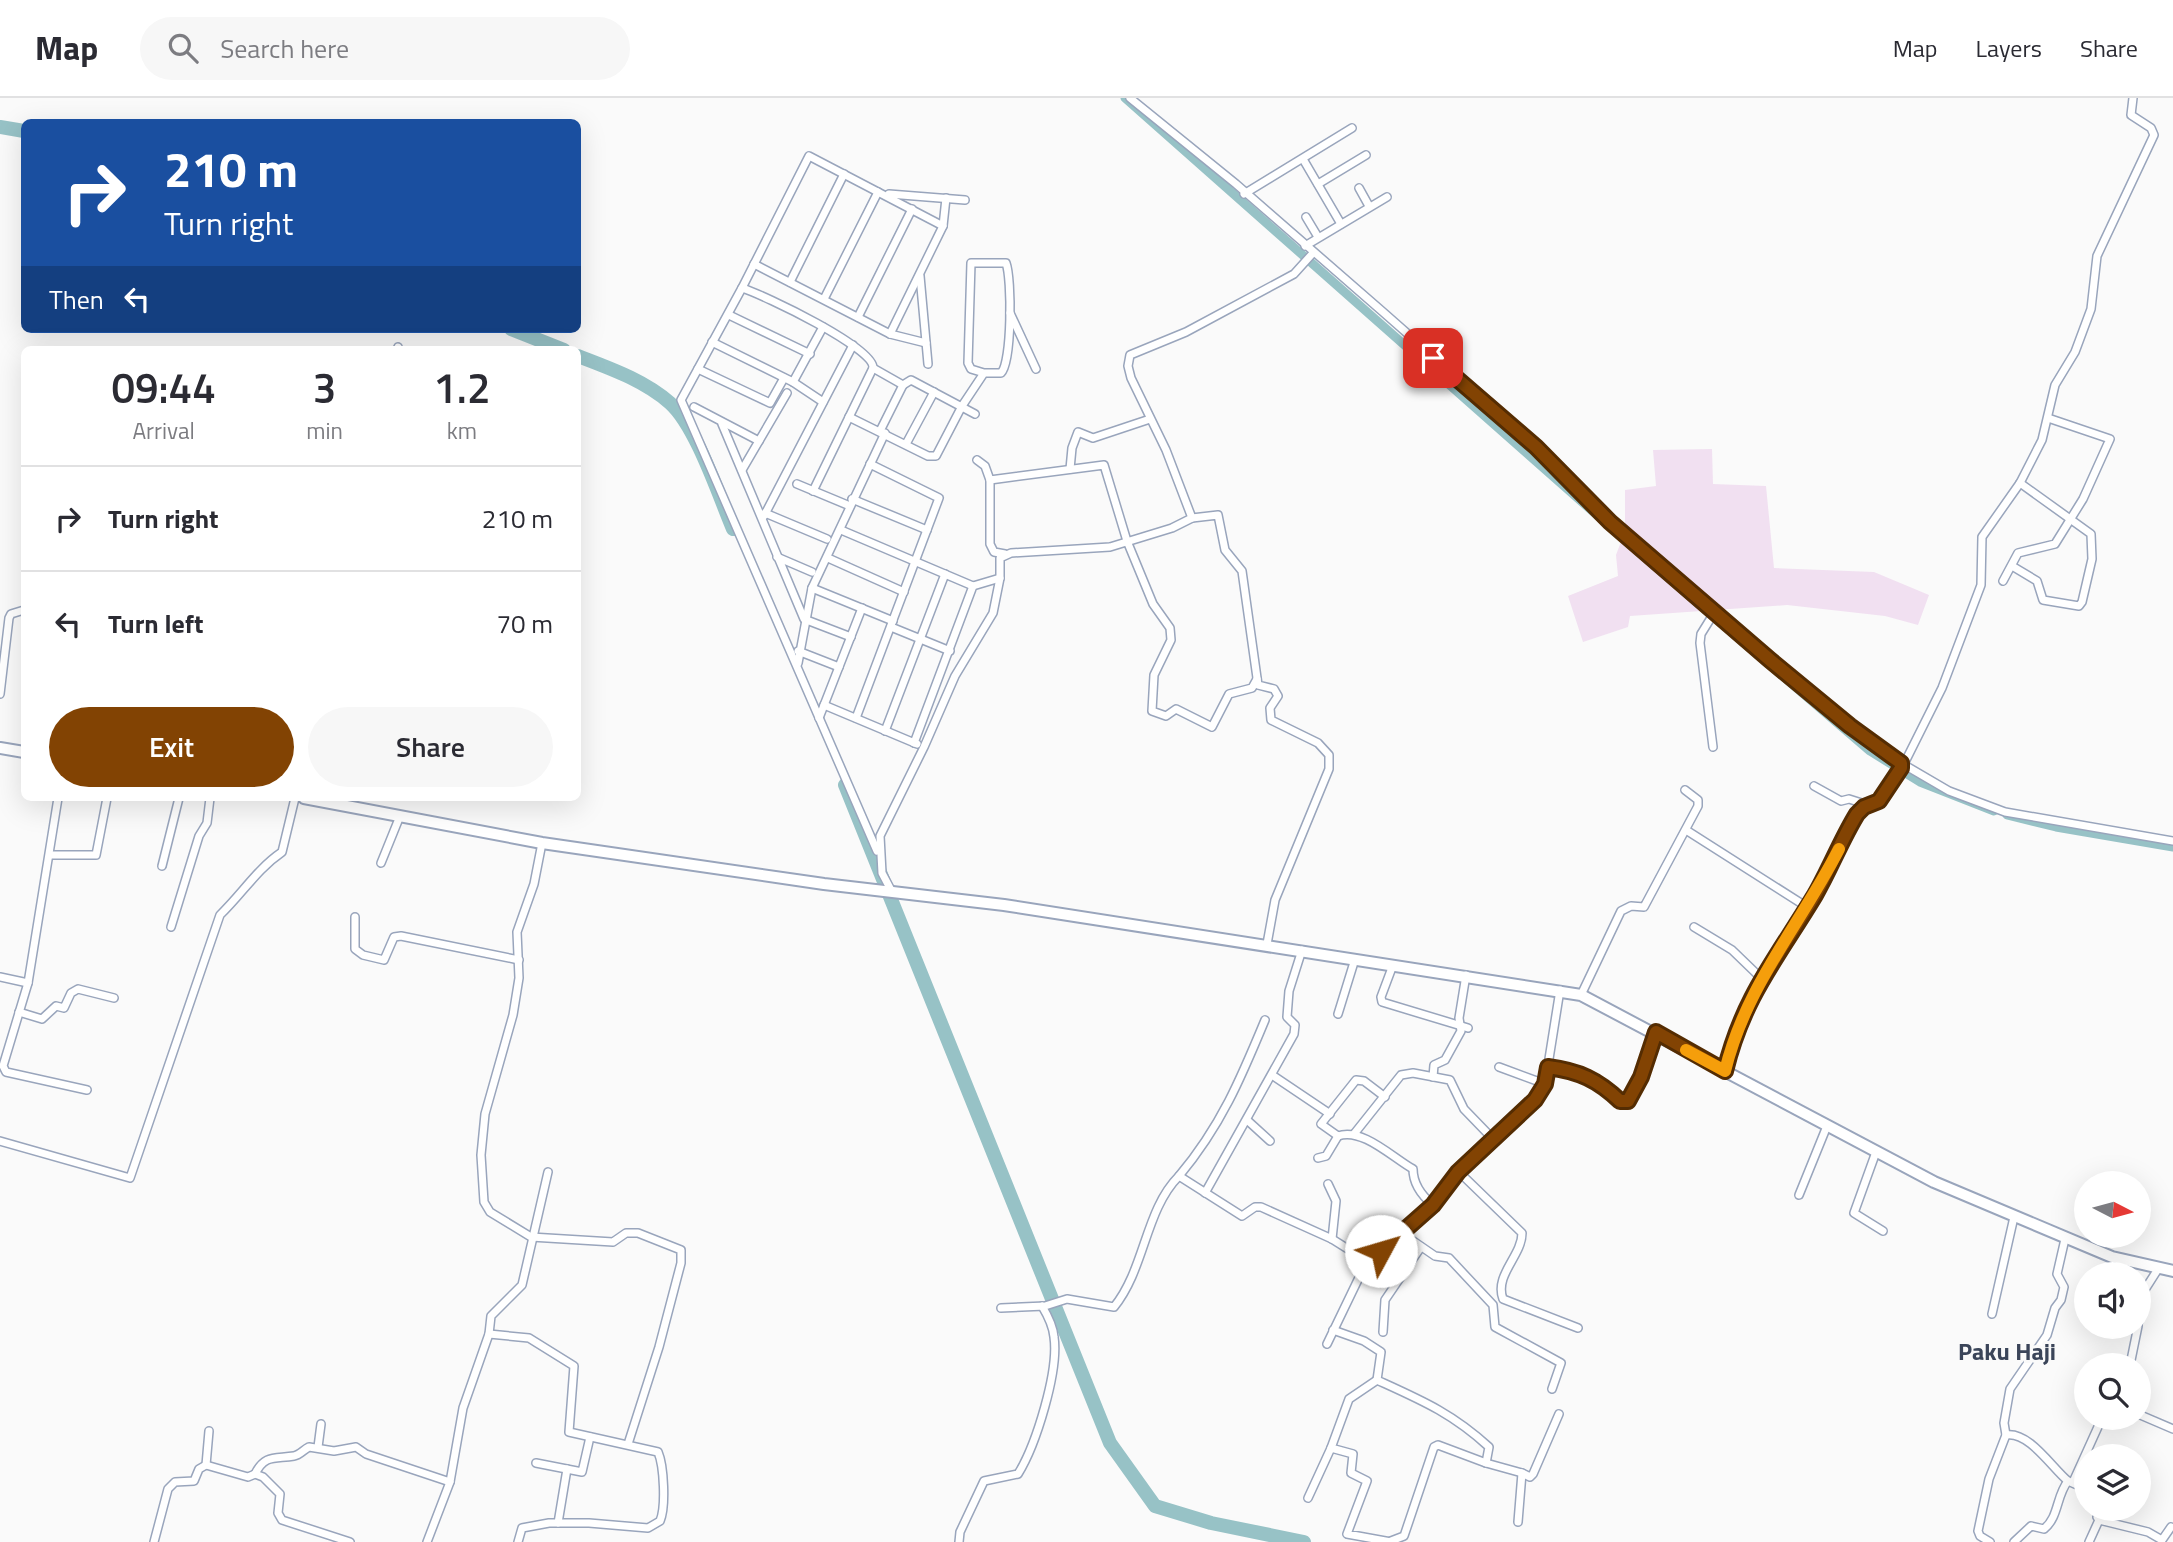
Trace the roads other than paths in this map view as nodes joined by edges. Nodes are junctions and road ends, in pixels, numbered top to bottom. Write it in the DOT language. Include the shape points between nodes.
graph roads {
  1 [pos="1130,98"];
  2 [pos="2133,98"];
  3 [pos="1352,128"];
  4 [pos="1366,155"];
  5 [pos="1303,159"];
  6 [pos="844,174"];
  7 [pos="1318,184"];
  8 [pos="1359,188"];
  9 [pos="881,193"];
  10 [pos="1244,194"];
  11 [pos="1387,197"];
  12 [pos="946,198"];
  13 [pos="965,200"];
  14 [pos="1369,206"];
  15 [pos="912,209"];
  16 [pos="1306,217"];
  17 [pos="1341,224"];
  18 [pos="943,226"];
  19 [pos="1318,237"];
  20 [pos="1305,246"];
  21 [pos="1311,255"];
  22 [pos="754,264"];
  23 [pos="920,275"];
  24 [pos="790,282"];
  25 [pos="742,288"];
  26 [pos="824,299"];
  27 [pos="1009,310"];
  28 [pos="729,315"];
  29 [pos="858,317"];
  30 [pos="822,327"];
  31 [pos="890,334"];
  32 [pos="712,342"];
  33 [pos="926,343"];
  34 [pos="853,345"];
  35 [pos="810,354"];
  36 [pos="928,364"];
  37 [pos="698,369"];
  38 [pos="873,369"];
  39 [pos="1036,369"];
  40 [pos="984,373"];
  41 [pos="783,378"];
  42 [pos="793,382"];
  43 [pos="903,385"];
  44 [pos="934,392"];
  45 [pos="787,393"];
  46 [pos="823,402"];
  47 [pos="962,406"];
  48 [pos="694,407"];
  49 [pos="975,414"];
  50 [pos="849,417"];
  51 [pos="2048,418"];
  52 [pos="1150,419"];
  53 [pos="722,424"];
  54 [pos="882,432"];
  55 [pos="759,441"];
  56 [pos="906,444"];
  57 [pos="977,460"];
  58 [pos="870,464"];
  59 [pos="1069,468"];
  60 [pos="742,470"];
  61 [pos="990,481"];
  62 [pos="2020,483"];
  63 [pos="797,484"];
  64 [pos="813,491"];
  65 [pos="851,503"];
  66 [pos="764,514"];
  67 [pos="1192,519"];
  68 [pos="2071,519"];
  69 [pos="841,530"];
  70 [pos="927,530"];
  71 [pos="827,539"];
  72 [pos="1127,541"];
  73 [pos="1005,554"];
  74 [pos="777,557"];
  75 [pos="828,558"];
  76 [pos="916,562"];
  77 [pos="2011,566"];
  78 [pos="812,572"];
  79 [pos="945,574"];
  80 [pos="1000,578"];
  81 [pos="2003,581"];
  82 [pos="973,586"];
  83 [pos="812,588"];
  84 [pos="904,592"];
  85 [pos="862,608"];
  86 [pos="21,611"];
  87 [pos="1716,614"];
  88 [pos="804,619"];
  89 [pos="892,624"];
  90 [pos="851,637"];
  91 [pos="920,639"];
  92 [pos="798,651"];
  93 [pos="950,651"];
  94 [pos="797,666"];
  95 [pos="839,667"];
  96 [pos="1257,679"];
  97 [pos="0,694"];
  98 [pos="824,705"];
  99 [pos="820,718"];
  100 [pos="856,719"];
  101 [pos="885,731"];
  102 [pos="914,743"];
  103 [pos="924,747"];
  104 [pos="1713,747"];
  105 [pos="0,748"];
  106 [pos="21,752"];
  107 [pos="1901,766"];
  108 [pos="1814,786"];
  109 [pos="1685,790"];
  110 [pos="58,801"];
  111 [pos="106,801"];
  112 [pos="178,801"];
  113 [pos="210,801"];
  114 [pos="294,801"];
  115 [pos="331,801"];
  116 [pos="1869,805"];
  117 [pos="400,816"];
  118 [pos="1686,830"];
  119 [pos="2173,841"];
  120 [pos="542,843"];
  121 [pos="51,855"];
  122 [pos="878,855"];
  123 [pos="381,863"];
  124 [pos="162,866"];
  125 [pos="891,893"];
  126 [pos="1807,907"];
  127 [pos="355,917"];
  128 [pos="171,926"];
  129 [pos="1694,927"];
  130 [pos="1266,944"];
  131 [pos="1302,949"];
  132 [pos="1355,958"];
  133 [pos="519,960"];
  134 [pos="1393,964"];
  135 [pos="1466,975"];
  136 [pos="0,977"];
  137 [pos="1761,978"];
  138 [pos="28,983"];
  139 [pos="1560,990"];
  140 [pos="1581,995"];
  141 [pos="114,998"];
  142 [pos="19,1012"];
  143 [pos="1338,1013"];
  144 [pos="1265,1020"];
  145 [pos="1464,1027"];
  146 [pos="1656,1032"];
  147 [pos="1499,1067"];
  148 [pos="1548,1067"];
  149 [pos="1725,1071"];
  150 [pos="1272,1075"];
  151 [pos="1433,1077"];
  152 [pos="1545,1084"];
  153 [pos="87,1090"];
  154 [pos="1385,1097"];
  155 [pos="1330,1114"];
  156 [pos="1247,1120"];
  157 [pos="1827,1126"];
  158 [pos="1354,1134"];
  159 [pos="1338,1136"];
  160 [pos="1493,1139"];
  161 [pos="0,1141"];
  162 [pos="1270,1141"];
  163 [pos="1876,1152"];
  164 [pos="1318,1158"];
  165 [pos="548,1172"];
  166 [pos="1458,1172"];
  167 [pos="1179,1176"];
  168 [pos="1328,1184"];
  169 [pos="1205,1193"];
  170 [pos="1799,1195"];
  171 [pos="1433,1205"];
  172 [pos="2014,1217"];
  173 [pos="1883,1231"];
  174 [pos="1403,1234"];
  175 [pos="531,1237"];
  176 [pos="1332,1239"];
  177 [pos="2066,1239"];
  178 [pos="1421,1247"];
  179 [pos="1367,1261"];
  180 [pos="2158,1269"];
  181 [pos="2173,1271"];
  182 [pos="2151,1280"];
  183 [pos="1501,1292"];
  184 [pos="1493,1305"];
  185 [pos="1044,1306"];
  186 [pos="1001,1308"];
  187 [pos="1992,1314"];
  188 [pos="1578,1328"];
  189 [pos="1334,1330"];
  190 [pos="1383,1332"];
  191 [pos="489,1334"];
  192 [pos="1327,1344"];
  193 [pos="1377,1380"];
  194 [pos="1552,1389"];
  195 [pos="1559,1414"];
  196 [pos="2151,1420"];
  197 [pos="321,1424"];
  198 [pos="2173,1429"];
  199 [pos="2096,1430"];
  200 [pos="209,1431"];
  201 [pos="2006,1435"];
  202 [pos="590,1437"];
  203 [pos="628,1444"];
  204 [pos="318,1447"];
  205 [pos="1331,1448"];
  206 [pos="536,1463"];
  207 [pos="1486,1463"];
  208 [pos="206,1465"];
  209 [pos="567,1469"];
  210 [pos="1522,1473"];
  211 [pos="255,1474"];
  212 [pos="2071,1481"];
  213 [pos="450,1482"];
  214 [pos="2074,1483"];
  215 [pos="1308,1498"];
  216 [pos="2099,1521"];
  217 [pos="2103,1521"];
  218 [pos="1518,1522"];
  219 [pos="558,1523"];
  220 [pos="2171,1527"];
  221 [pos="1391,1541"];
  222 [pos="2016,1541"];
  223 [pos="155,1542"];
  224 [pos="350,1542"];
  225 [pos="427,1542"];
  226 [pos="519,1542"];
  227 [pos="960,1542"];
  228 [pos="1990,1542"];
  229 [pos="2089,1542"];
  1 -- 10 [label="street"];
  2 -- 51 [label="street" via="2131,115 2154,135 2097,256 2091,309 2075,352 2055,385"];
  3 -- 5 [label="street"];
  4 -- 7 [label="street"];
  5 -- 7 [label="street"];
  5 -- 10 [label="street"];
  6 -- 9 [label="street"];
  6 -- 22 [label="street" via="809,156"];
  6 -- 24 [label="street"];
  7 -- 17 [label="street"];
  8 -- 14 [label="street"];
  9 -- 12 [label="street"];
  9 -- 15 [label="street"];
  9 -- 26 [label="street"];
  10 -- 20 [label="street"];
  11 -- 14 [label="street"];
  12 -- 13 [label="street"];
  12 -- 18 [label="street"];
  14 -- 17 [label="street"];
  15 -- 18 [label="street"];
  15 -- 29 [label="street"];
  16 -- 19 [label="street"];
  17 -- 19 [label="street"];
  18 -- 23 [label="street"];
  19 -- 20 [label="street"];
  20 -- 21 [label="street"];
  21 -- 52 [label="street" via="1294,274 1186,332 1130,355 1131,377"];
  21 -- 87 [label="street" via="1536,447 1610,522"];
  22 -- 24 [label="street"];
  22 -- 25 [label="street"];
  23 -- 31 [label="street"];
  23 -- 33 [label="street"];
  24 -- 26 [label="street"];
  25 -- 28 [label="street"];
  25 -- 30 [label="street"];
  26 -- 29 [label="street"];
  27 -- 39 [label="street"];
  27 -- 40 [label="street" via="1006,366 1001,373"];
  27 -- 40 [label="street" via="1006,263 971,263 968,363"];
  28 -- 32 [label="street"];
  28 -- 35 [label="street"];
  29 -- 31 [label="street"];
  30 -- 34 [label="street"];
  30 -- 35 [label="street"];
  31 -- 33 [label="street"];
  32 -- 37 [label="street"];
  32 -- 41 [label="street"];
  33 -- 36 [label="street"];
  34 -- 38 [label="street" via="871,361"];
  34 -- 46 [label="street"];
  35 -- 42 [label="street"];
  37 -- 41 [label="street" via="770,403"];
  37 -- 94 [label="street" via="681,405"];
  38 -- 43 [label="street"];
  38 -- 50 [label="street"];
  40 -- 47 [label="street"];
  41 -- 42 [label="street"];
  42 -- 46 [label="street"];
  43 -- 44 [label="street" via="911,380"];
  43 -- 54 [label="street"];
  44 -- 47 [label="street"];
  44 -- 56 [label="street"];
  45 -- 55 [label="street"];
  46 -- 66 [label="street"];
  47 -- 49 [label="street"];
  47 -- 56 [label="street" via="936,456"];
  48 -- 53 [label="street"];
  50 -- 54 [label="street"];
  50 -- 64 [label="street"];
  51 -- 62 [label="street"];
  51 -- 68 [label="street" via="2110,439"];
  52 -- 59 [label="street" via="1093,439 1079,432"];
  52 -- 67 [label="street"];
  53 -- 55 [label="street"];
  53 -- 60 [label="street"];
  54 -- 56 [label="street"];
  54 -- 58 [label="street"];
  55 -- 60 [label="street"];
  57 -- 61 [label="street" via="985,466"];
  58 -- 65 [label="street"];
  58 -- 70 [label="street" via="939,498"];
  59 -- 61 [label="street"];
  59 -- 72 [label="street" via="1103,464"];
  60 -- 66 [label="street"];
  61 -- 73 [label="street" via="990,544 994,552"];
  62 -- 68 [label="street"];
  62 -- 107 [label="street" via="1985,529 1977,599 1942,688"];
  63 -- 64 [label="street"];
  64 -- 65 [label="street"];
  65 -- 69 [label="street"];
  65 -- 70 [label="street"];
  66 -- 71 [label="street"];
  66 -- 74 [label="street"];
  67 -- 72 [label="street"];
  67 -- 96 [label="street" via="1218,515 1225,550 1242,571"];
  68 -- 77 [label="street" via="2055,544 2018,553"];
  68 -- 77 [label="street" via="2092,537 2092,559 2079,606 2043,600 2037,581"];
  69 -- 75 [label="street"];
  69 -- 76 [label="street"];
  70 -- 76 [label="street"];
  72 -- 73 [label="street" via="1111,547"];
  72 -- 96 [label="street" via="1153,604 1170,628 1171,640 1154,675 1152,711 1166,716 1176,709 1212,727 1229,694 1252,688"];
  73 -- 80 [label="street" via="998,564"];
  74 -- 78 [label="street"];
  74 -- 88 [label="street"];
  75 -- 83 [label="street"];
  75 -- 84 [label="street"];
  76 -- 79 [label="street"];
  76 -- 84 [label="street"];
  77 -- 81 [label="street"];
  79 -- 82 [label="street"];
  79 -- 91 [label="street"];
  80 -- 82 [label="street"];
  80 -- 103 [label="street" via="993,613 955,676"];
  82 -- 93 [label="street"];
  83 -- 85 [label="street"];
  83 -- 88 [label="street"];
  84 -- 89 [label="street"];
  85 -- 89 [label="street"];
  85 -- 90 [label="street"];
  86 -- 97 [label="street" via="9,618"];
  87 -- 104 [label="street" via="1700,643"];
  87 -- 107 [label="street"];
  88 -- 90 [label="street"];
  88 -- 92 [label="street"];
  89 -- 91 [label="street"];
  89 -- 100 [label="street"];
  90 -- 95 [label="street"];
  91 -- 93 [label="street"];
  91 -- 101 [label="street"];
  92 -- 94 [label="street"];
  92 -- 95 [label="street"];
  93 -- 102 [label="street"];
  94 -- 99 [label="street"];
  95 -- 98 [label="street"];
  96 -- 130 [label="street" via="1261,687 1277,691 1271,720 1322,746 1330,764 1275,900"];
  98 -- 99 [label="street"];
  98 -- 100 [label="street"];
  99 -- 122 [label="street"];
  100 -- 101 [label="street"];
  101 -- 102 [label="street"];
  102 -- 103 [label="street"];
  103 -- 122 [label="street" via="880,836"];
  105 -- 106 [label="street"];
  107 -- 116 [label="street" via="1879,801"];
  107 -- 119 [label="street" via="2005,812"];
  108 -- 116 [label="street" via="1841,800"];
  109 -- 118 [label="street" via="1698,803"];
  110 -- 121 [label="street"];
  111 -- 121 [label="street" via="96,855"];
  112 -- 124 [label="street"];
  113 -- 128 [label="street" via="207,823"];
  114 -- 161 [label="street" via="282,852 262,865 220,915 130,1178"];
  115 -- 117 [label="street"];
  116 -- 126 [label="street" via="1855,818"];
  117 -- 120 [label="street"];
  117 -- 123 [label="street"];
  118 -- 126 [label="street"];
  118 -- 140 [label="street" via="1646,904 1621,911"];
  120 -- 125 [label="street"];
  120 -- 133 [label="street" via="517,932"];
  121 -- 138 [label="street"];
  122 -- 125 [label="street"];
  125 -- 130 [label="street"];
  126 -- 137 [label="street"];
  127 -- 133 [label="street" via="355,949 374,959 384,960 394,937 401,936"];
  129 -- 137 [label="street" via="1732,950"];
  130 -- 131 [label="street"];
  131 -- 132 [label="street"];
  131 -- 150 [label="street" via="1289,991 1287,1017 1295,1029"];
  132 -- 134 [label="street"];
  132 -- 143 [label="street"];
  133 -- 175 [label="street" via="513,1015 485,1114 482,1186 490,1212"];
  134 -- 135 [label="street"];
  134 -- 145 [label="street" via="1381,1001"];
  135 -- 139 [label="street"];
  135 -- 145 [label="street" via="1458,1018"];
  136 -- 138 [label="street"];
  137 -- 149 [label="street" via="1733,1040"];
  138 -- 142 [label="street"];
  139 -- 140 [label="street"];
  139 -- 148 [label="street"];
  140 -- 146 [label="street"];
  141 -- 142 [label="street" via="75,990 67,1005 56,1006 42,1019"];
  142 -- 153 [label="street" via="4,1070"];
  144 -- 167 [label="street" via="1235,1095"];
  145 -- 151 [label="street" via="1445,1060 1434,1065"];
  146 -- 148 [label="street" via="1628,1101 1620,1101 1595,1080"];
  146 -- 149 [label="street"];
  147 -- 152 [label="street"];
  148 -- 152 [label="street"];
  149 -- 157 [label="street"];
  150 -- 155 [label="street"];
  150 -- 156 [label="street"];
  151 -- 154 [label="street" via="1401,1075"];
  151 -- 160 [label="street" via="1452,1081 1464,1109"];
  152 -- 160 [label="street" via="1535,1100"];
  154 -- 155 [label="street" via="1364,1080 1356,1080"];
  154 -- 158 [label="street"];
  155 -- 159 [label="street" via="1321,1124"];
  156 -- 162 [label="street"];
  156 -- 169 [label="street"];
  157 -- 163 [label="street"];
  157 -- 170 [label="street"];
  158 -- 159 [label="street"];
  158 -- 171 [label="street" via="1413,1169 1419,1190"];
  159 -- 164 [label="street" via="1326,1157"];
  160 -- 166 [label="street"];
  163 -- 172 [label="street"];
  163 -- 173 [label="street" via="1853,1213"];
  165 -- 175 [label="street"];
  166 -- 171 [label="street"];
  166 -- 183 [label="street" via="1522,1233"];
  167 -- 169 [label="street"];
  167 -- 185 [label="street" via="1164,1192 1143,1255 1114,1307 1067,1299"];
  168 -- 176 [label="street" via="1336,1201"];
  169 -- 176 [label="street" via="1242,1216 1261,1207"];
  171 -- 174 [label="street"];
  172 -- 177 [label="street"];
  172 -- 187 [label="street"];
  174 -- 178 [label="street"];
  174 -- 179 [label="street"];
  175 -- 191 [label="street" via="523,1285 491,1316"];
  175 -- 203 [label="street" via="613,1242 626,1233 638,1233 681,1250 660,1347"];
  176 -- 179 [label="street"];
  177 -- 180 [label="street"];
  177 -- 201 [label="street" via="2057,1274 2064,1287 2061,1302 2047,1335 2010,1389"];
  178 -- 184 [label="street" via="1449,1258"];
  178 -- 190 [label="street" via="1385,1300"];
  179 -- 189 [label="street"];
  180 -- 181 [label="street"];
  180 -- 182 [label="street"];
  183 -- 184 [label="street"];
  183 -- 188 [label="street" via="1504,1300"];
  184 -- 194 [label="street" via="1495,1327 1561,1363"];
  185 -- 186 [label="street"];
  185 -- 227 [label="street" via="1053,1331 1055,1360 1040,1425 1018,1474 984,1482 960,1532"];
  189 -- 192 [label="street"];
  189 -- 193 [label="street" via="1380,1350"];
  191 -- 202 [label="street" via="529,1338 574,1366 567,1428 571,1434"];
  191 -- 213 [label="street" via="463,1408"];
  193 -- 205 [label="street" via="1349,1399"];
  193 -- 207 [label="street" via="1408,1391 1457,1420 1489,1447"];
  195 -- 210 [label="street" via="1533,1474"];
  196 -- 198 [label="street"];
  197 -- 204 [label="street"];
  199 -- 212 [label="street"];
  200 -- 208 [label="street"];
  201 -- 212 [label="street" via="2016,1435"];
  201 -- 228 [label="street" via="1989,1479 1978,1531"];
  202 -- 203 [label="street"];
  202 -- 209 [label="street" via="584,1470"];
  203 -- 219 [label="street" via="660,1455 666,1502 660,1521 648,1528"];
  204 -- 211 [label="street" via="298,1455 272,1456 260,1463"];
  204 -- 213 [label="street" via="334,1451 356,1447"];
  205 -- 215 [label="street"];
  205 -- 221 [label="street" via="1353,1454 1351,1474 1367,1481 1347,1534"];
  206 -- 209 [label="street"];
  207 -- 210 [label="street"];
  207 -- 221 [label="street" via="1434,1447 1404,1536"];
  208 -- 211 [label="street" via="248,1477"];
  208 -- 223 [label="street" via="194,1481 175,1482 167,1489"];
  209 -- 219 [label="street"];
  210 -- 218 [label="street"];
  211 -- 224 [label="street" via="280,1494 282,1520"];
  212 -- 214 [label="street"];
  212 -- 222 [label="street" via="2061,1489 2049,1525 2045,1529 2031,1526"];
  213 -- 225 [label="street"];
  216 -- 229 [label="street"];
  217 -- 220 [label="street" via="2162,1540"];
  219 -- 226 [label="street" via="522,1528"];
}
